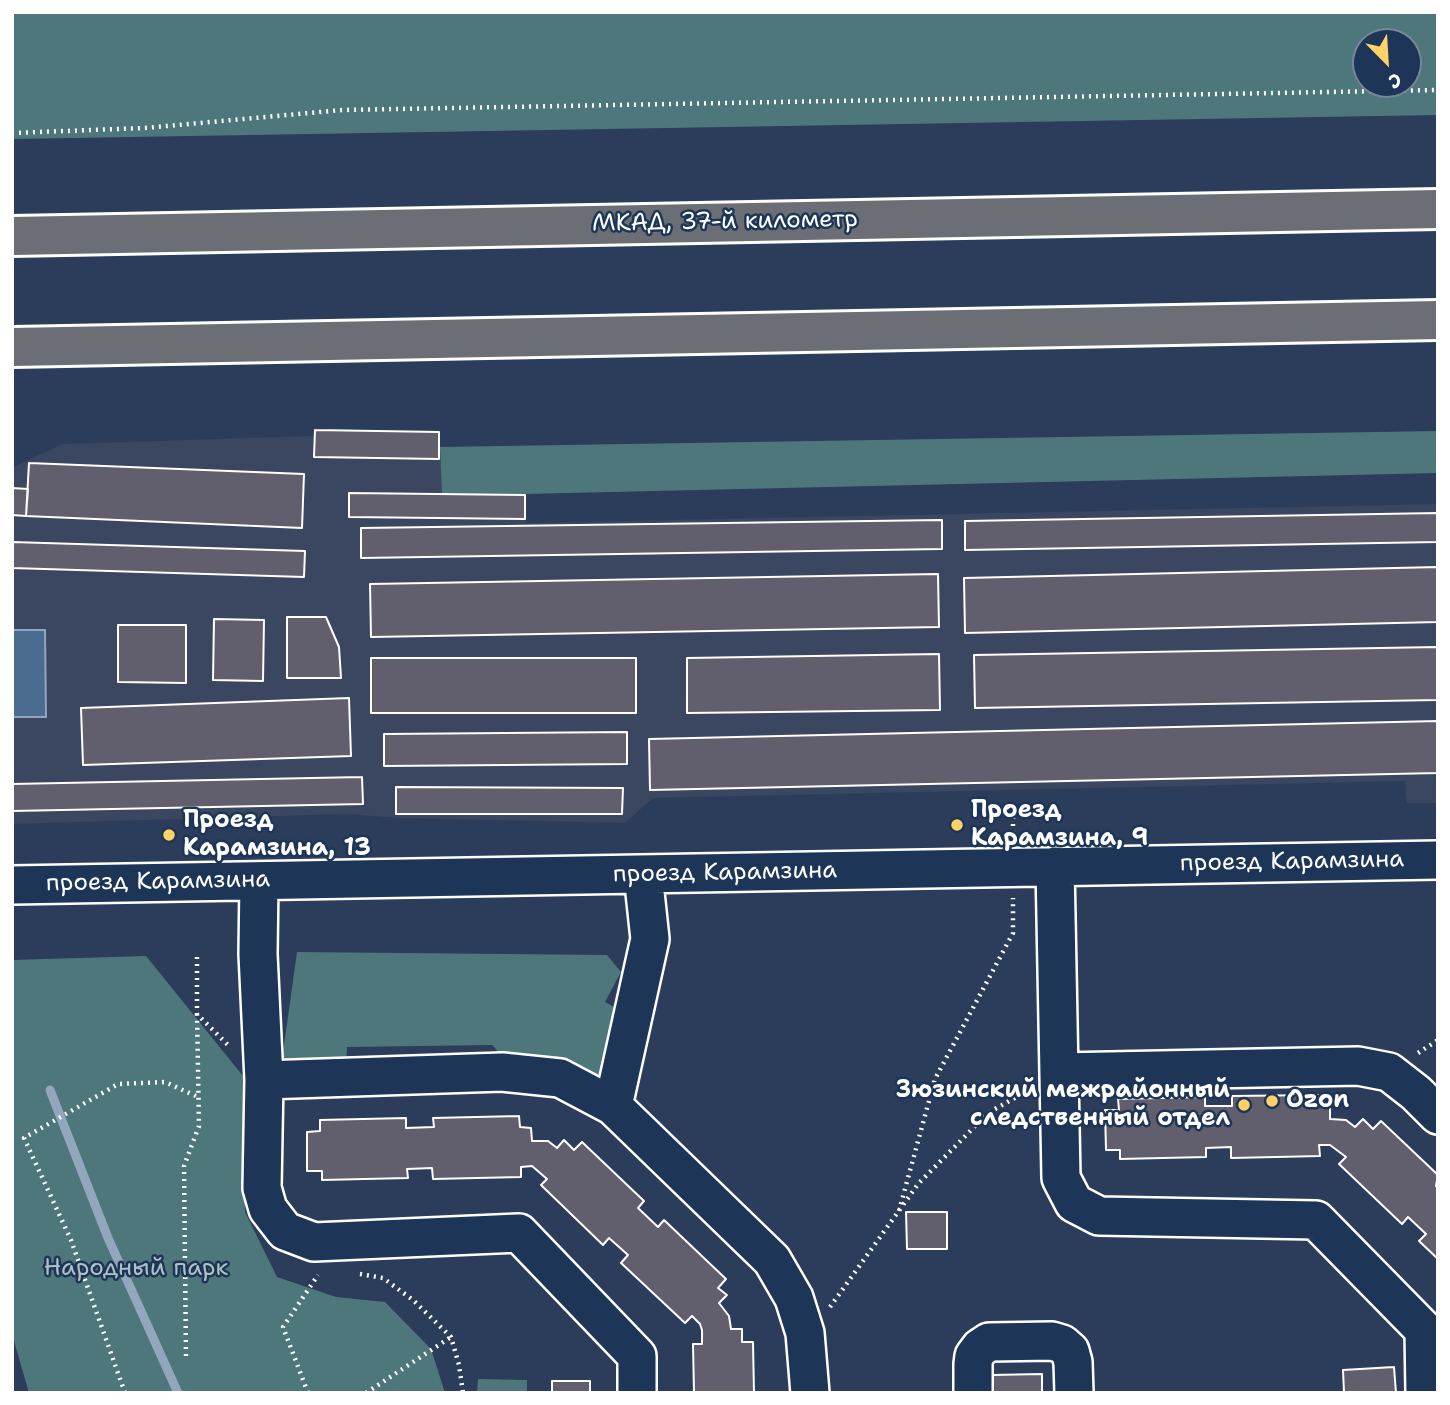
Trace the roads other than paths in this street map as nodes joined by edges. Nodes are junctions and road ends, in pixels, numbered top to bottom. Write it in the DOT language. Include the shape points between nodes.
graph roads {
  1 [pos="1438,209"];
  2 [pos="12,236"];
  3 [pos="1438,320"];
  4 [pos="12,347"];
  5 [pos="1438,860"];
  6 [pos="1055,866"];
  7 [pos="643,874"];
  8 [pos="259,881"];
  9 [pos="12,885"];
  10 [pos="1060,1072"];
  11 [pos="264,1080"];
  12 [pos="613,1105"];
  13 [pos="1438,1115"];
  14 [pos="637,1393"];
  15 [pos="810,1393"];
  16 [pos="973,1393"];
  17 [pos="1074,1393"];
  18 [pos="1425,1393"];
  1 -- 2 [label="highway, МКАД, 37-й километр"];
  3 -- 4 [label="highway"];
  5 -- 6 [label="street, проезд Карамзина"];
  6 -- 7 [label="street, проезд Карамзина"];
  6 -- 10 [label="street"];
  7 -- 8 [label="street, проезд Карамзина"];
  7 -- 12 [label="street" via="650,939"];
  8 -- 9 [label="street, проезд Карамзина"];
  8 -- 11 [label="street"];
  10 -- 13 [label="street" via="1358,1066 1390,1072"];
  10 -- 18 [label="street" via="1061,1178 1074,1203 1099,1216 1316,1220 1424,1330"];
  11 -- 12 [label="street" via="502,1072 560,1078"];
  11 -- 14 [label="street" via="262,1188 268,1209 285,1231 314,1242 519,1233 637,1356"];
  12 -- 15 [label="street" via="772,1260 794,1297 805,1333"];
  16 -- 17 [label="street" via="974,1356 989,1342 1052,1341 1070,1351"];
}
